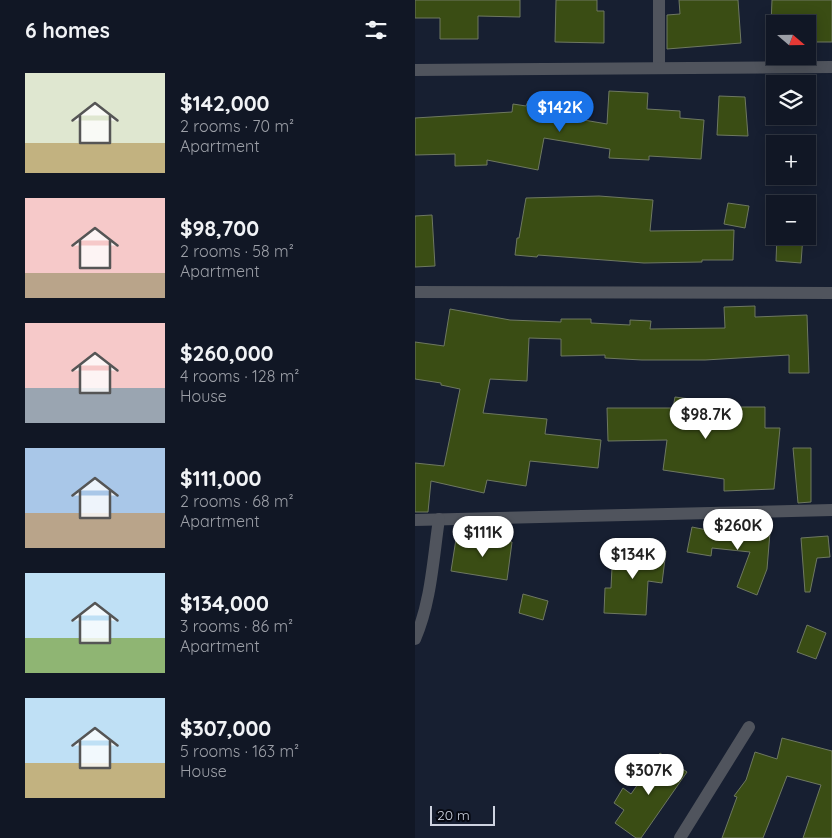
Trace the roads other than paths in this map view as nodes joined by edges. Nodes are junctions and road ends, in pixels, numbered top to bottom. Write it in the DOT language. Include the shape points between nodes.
graph roads {
  1 [pos="659,0"];
  2 [pos="832,67"];
  3 [pos="659,68"];
  4 [pos="415,70"];
  5 [pos="415,292"];
  6 [pos="832,293"];
  7 [pos="832,510"];
  8 [pos="415,520"];
  9 [pos="439,520"];
  10 [pos="415,640"];
  11 [pos="749,727"];
  12 [pos="680,838"];
  1 -- 3 [label="street"];
  2 -- 3 [label="street"];
  3 -- 4 [label="street"];
  5 -- 6 [label="street"];
  7 -- 9 [label="street"];
  8 -- 9 [label="street"];
  9 -- 10 [label="street" via="428,601"];
  11 -- 12 [label="street"];
}
